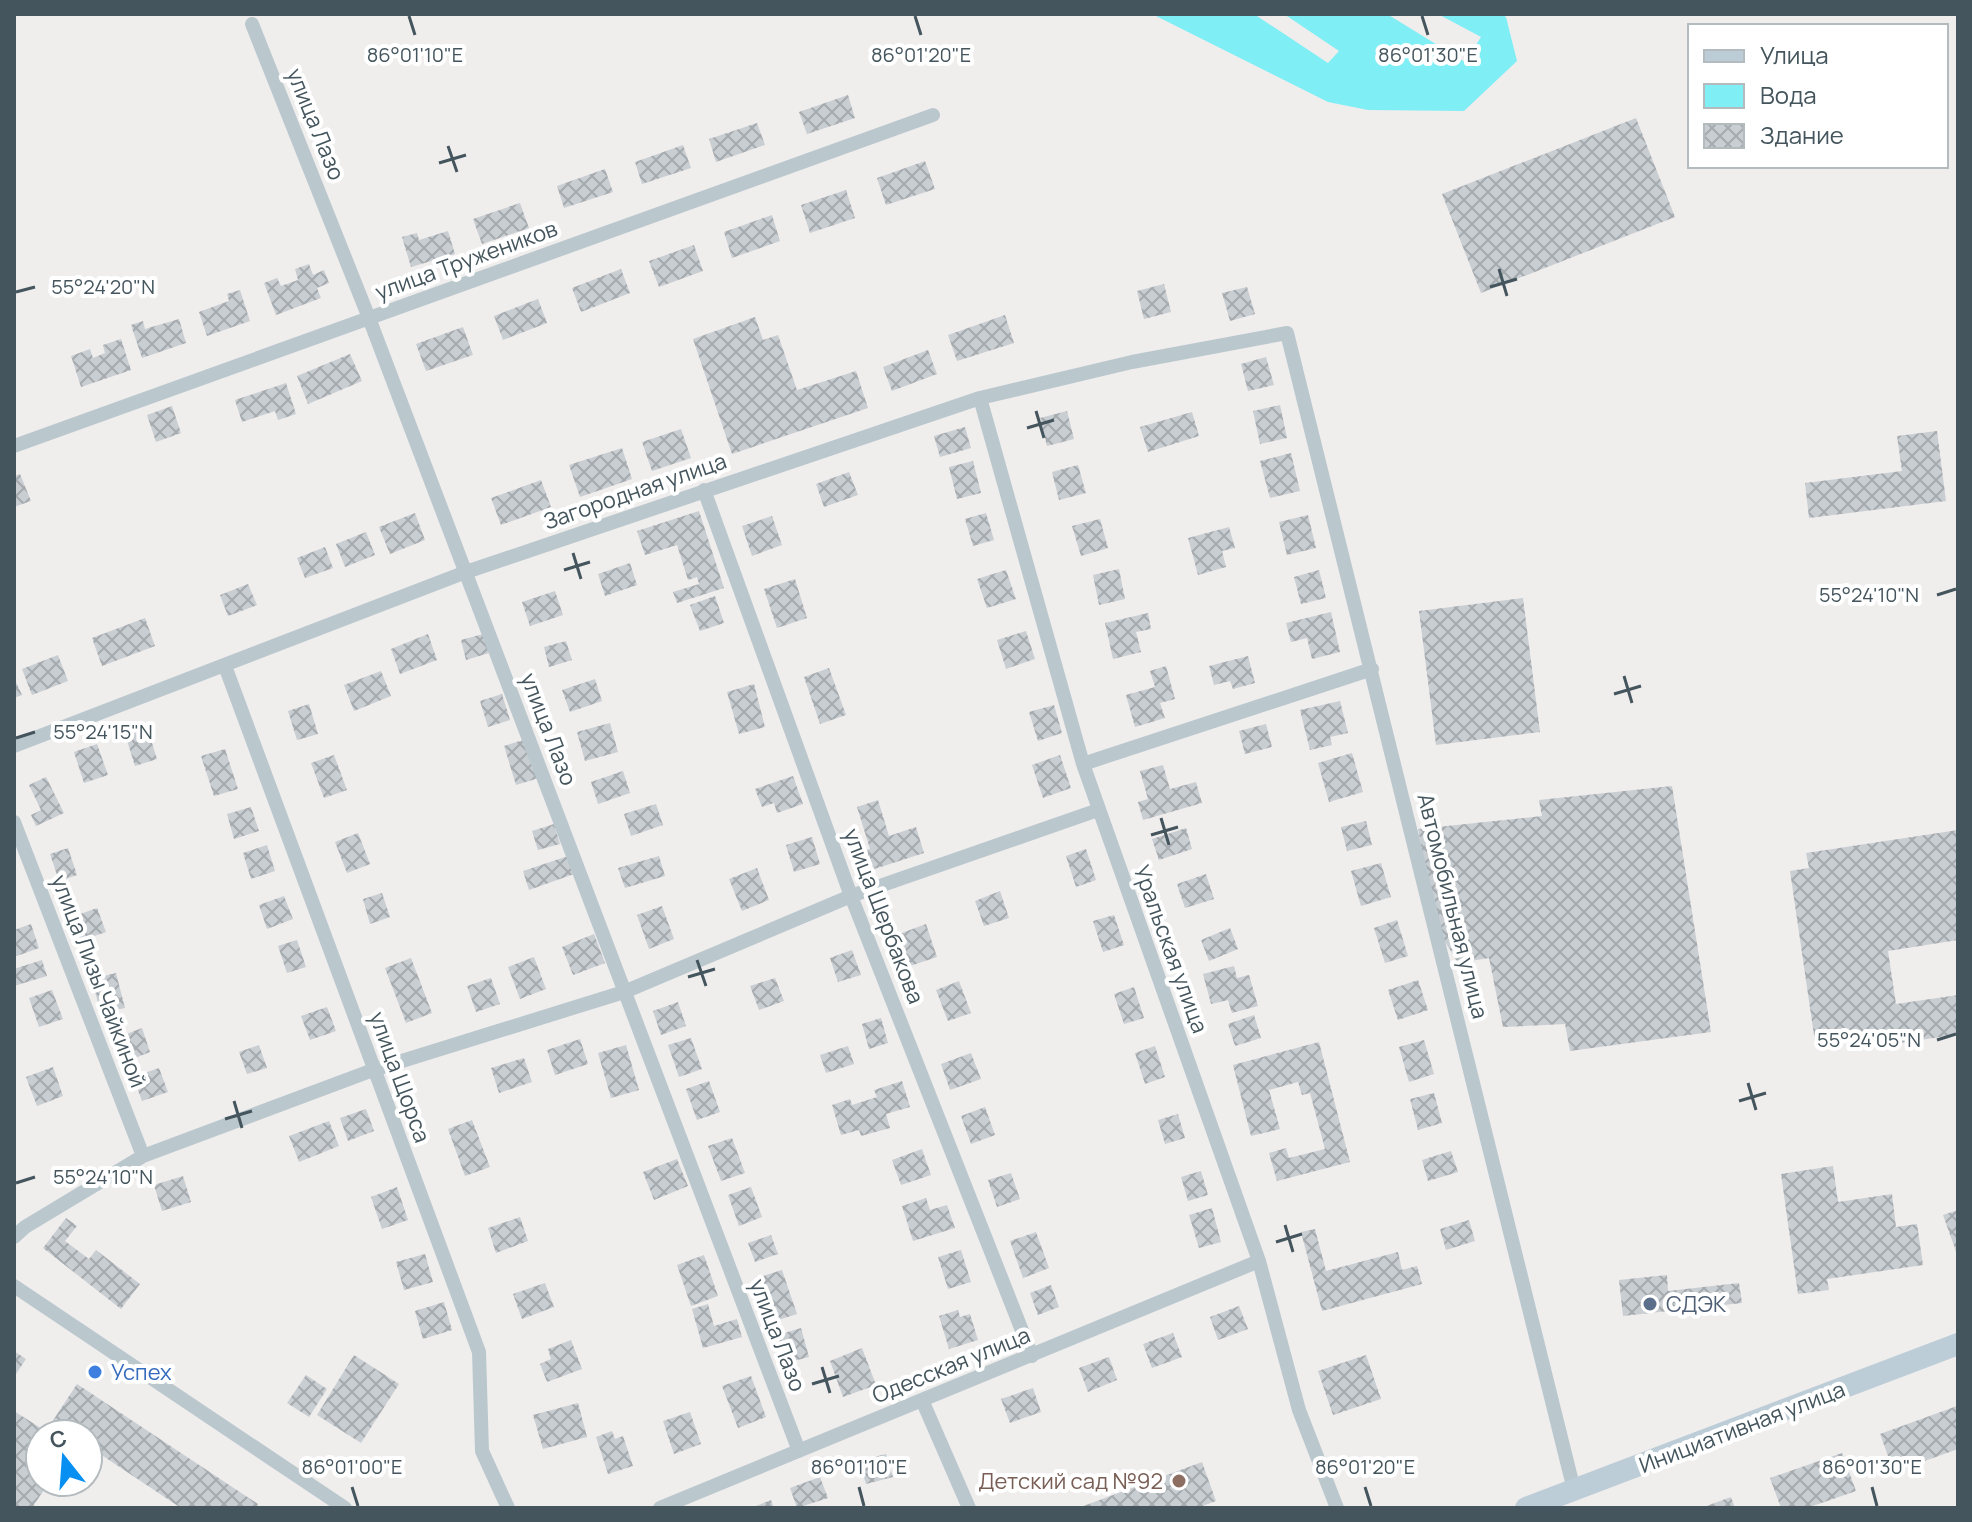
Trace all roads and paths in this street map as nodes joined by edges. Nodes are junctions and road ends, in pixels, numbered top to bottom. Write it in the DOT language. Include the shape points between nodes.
graph roads {
  1 [pos="252,24"];
  2 [pos="933,115"];
  3 [pos="369,318"];
  4 [pos="1287,333"];
  5 [pos="980,398"];
  6 [pos="14,446"];
  7 [pos="704,490"];
  8 [pos="466,572"];
  9 [pos="225,666"];
  10 [pos="1372,669"];
  11 [pos="14,746"];
  12 [pos="1083,764"];
  13 [pos="1098,810"];
  14 [pos="14,822"];
  15 [pos="851,896"];
  16 [pos="624,992"];
  17 [pos="373,1070"];
  18 [pos="143,1156"];
  19 [pos="14,1237"];
  20 [pos="1259,1261"];
  21 [pos="14,1286"];
  22 [pos="1958,1344"];
  23 [pos="1032,1356"];
  24 [pos="922,1400"];
  25 [pos="799,1451"];
  26 [pos="1574,1490"];
  27 [pos="345,1508"];
  28 [pos="508,1508"];
  29 [pos="660,1508"];
  30 [pos="969,1508"];
  31 [pos="1337,1508"];
  32 [pos="1526,1508"];
  1 -- 3 [label="street, улица Лазо"];
  2 -- 3 [label="street, улица Тружеников"];
  3 -- 6 [label="street, улица Тружеников"];
  3 -- 8 [label="street, улица Лазо"];
  4 -- 5 [label="street, Загородная улица"];
  4 -- 10 [label="street, Автомобильная улица"];
  5 -- 7 [label="street, Загородная улица"];
  5 -- 12 [label="street, Уральская улица"];
  7 -- 8 [label="street, Загородная улица"];
  7 -- 15 [label="street, улица Щербакова"];
  8 -- 9 [label="street, Загородная улица"];
  8 -- 16 [label="street, улица Лазо"];
  9 -- 11 [label="street, Загородная улица"];
  9 -- 17 [label="street, улица Щорса"];
  10 -- 12 [label="street"];
  10 -- 26 [label="street, Автомобильная улица"];
  12 -- 13 [label="street, Уральская улица"];
  13 -- 15 [label="street"];
  13 -- 20 [label="street, Уральская улица"];
  14 -- 18 [label="street, улица Лизы Чайкиной"];
  15 -- 16 [label="street"];
  15 -- 23 [label="street, улица Щербакова"];
  16 -- 17 [label="street"];
  16 -- 25 [label="street, улица Лазо"];
  17 -- 18 [label="street"];
  17 -- 28 [label="street, улица Щорса" via="479,1352 482,1451"];
  18 -- 19 [label="street"];
  20 -- 23 [label="street, Одесская улица"];
  20 -- 31 [label="street, Уральская улица" via="1299,1410"];
  21 -- 27 [label="street"];
  22 -- 26 [label="main road, Инициативная улица"];
  23 -- 24 [label="street, Одесская улица"];
  24 -- 25 [label="street, Одесская улица"];
  24 -- 30 [label="street"];
  25 -- 29 [label="street, Одесская улица"];
  26 -- 32 [label="main road, Инициативная улица"];
}
